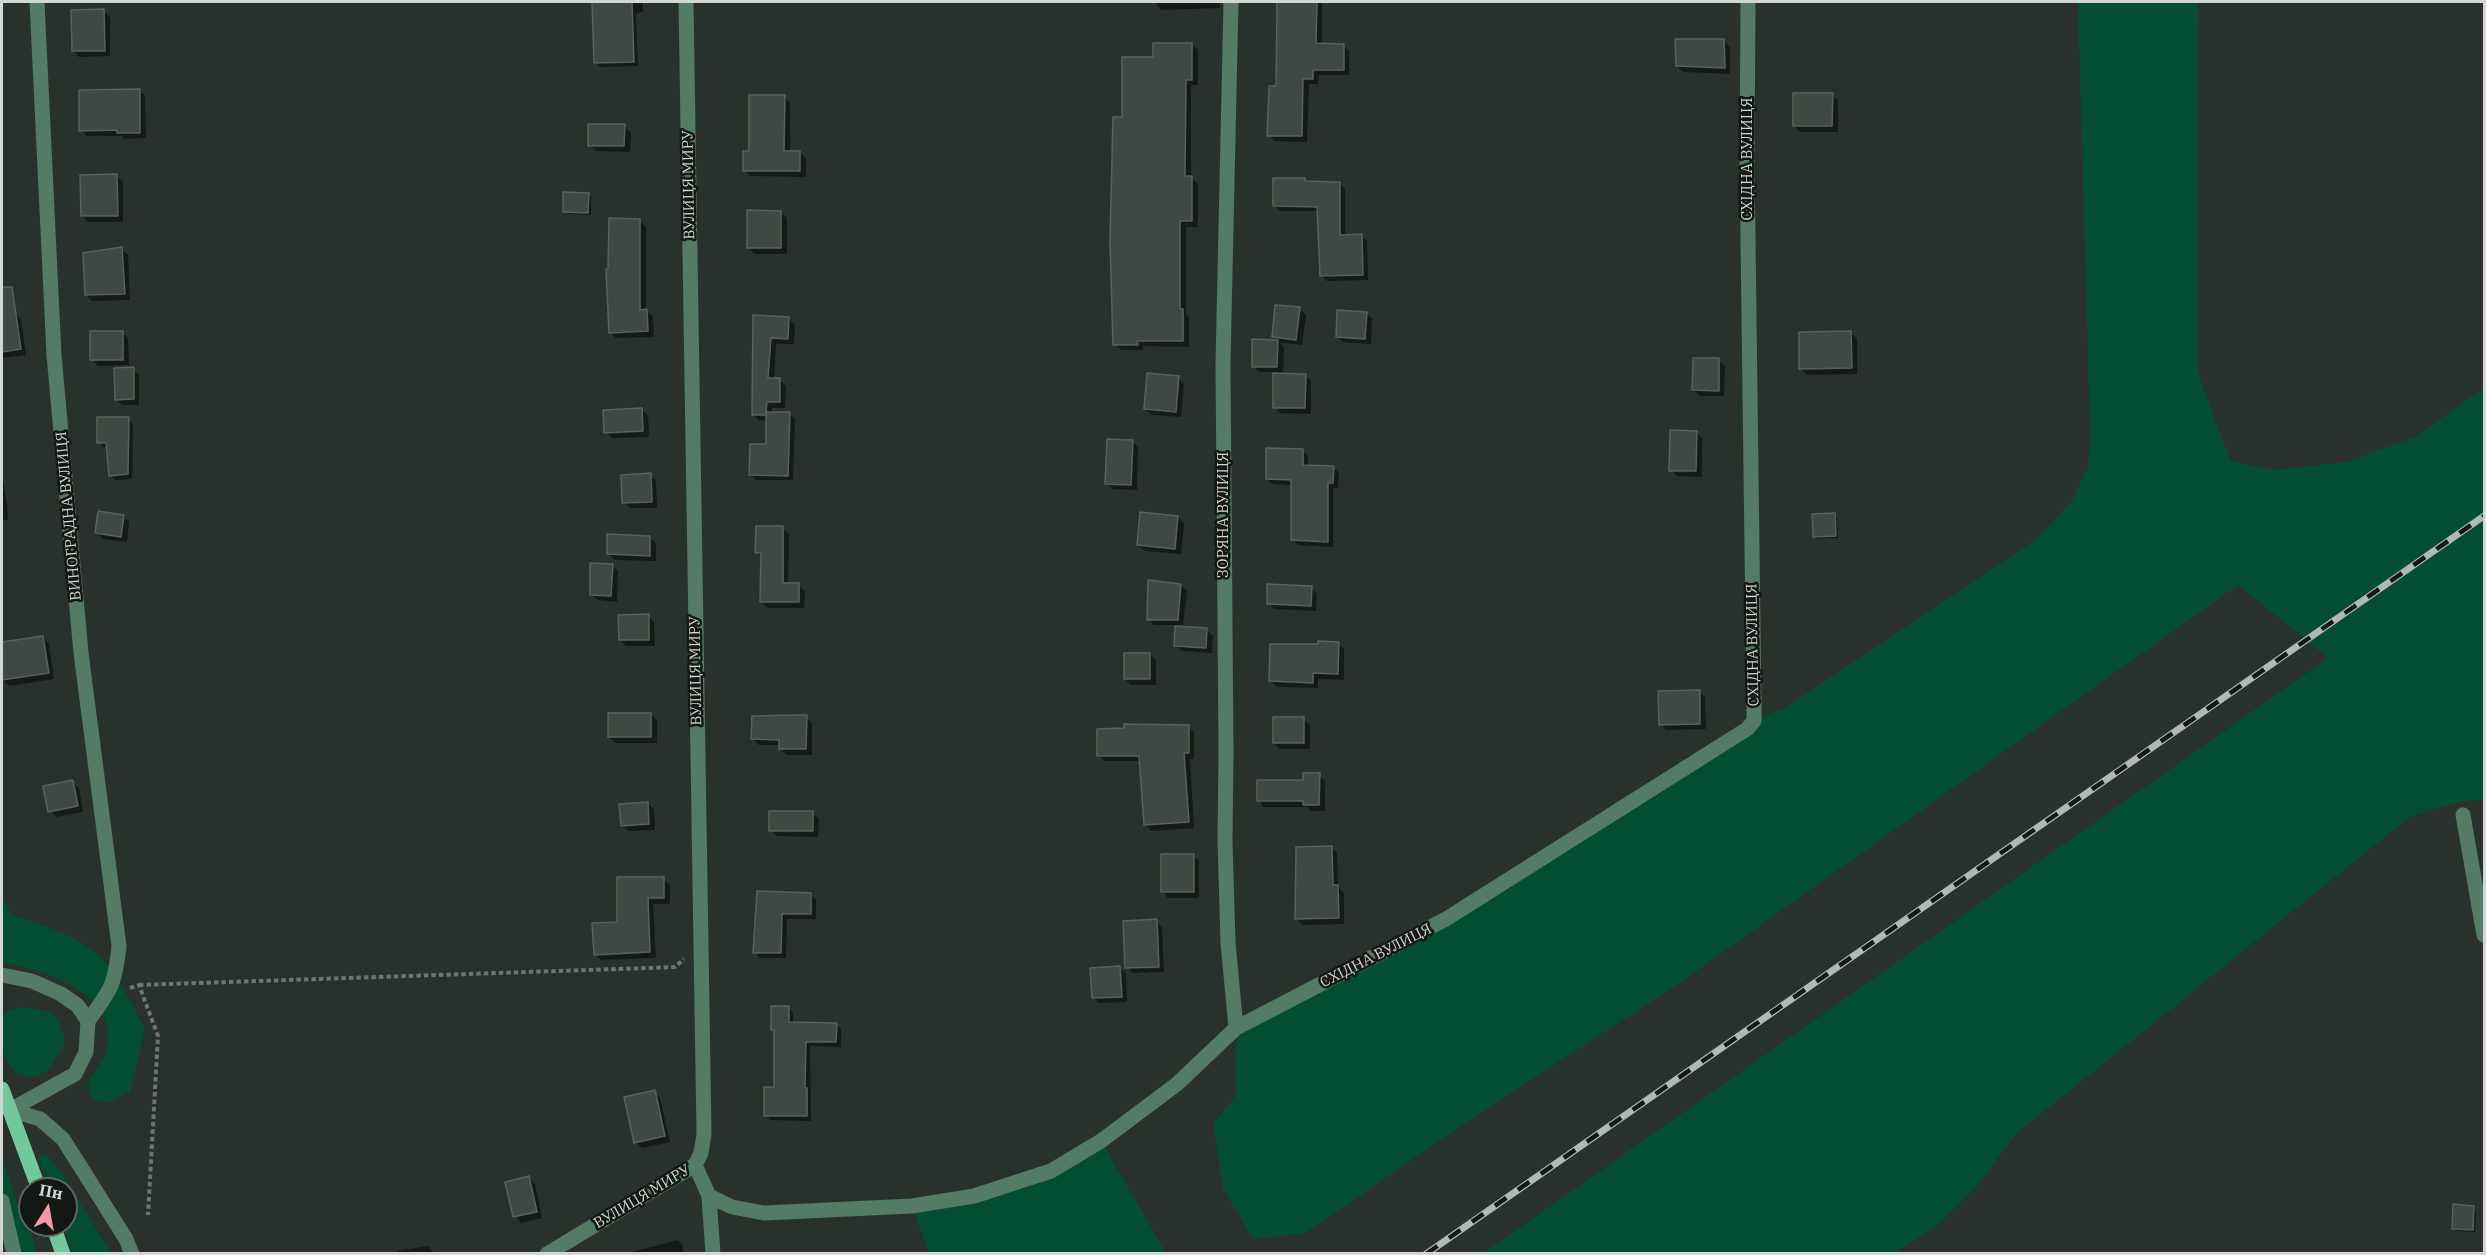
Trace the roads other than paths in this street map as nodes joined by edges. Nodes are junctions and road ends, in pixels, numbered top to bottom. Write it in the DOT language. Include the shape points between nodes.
graph roads {
  1 [pos="37,2"];
  2 [pos="686,2"];
  3 [pos="1231,2"];
  4 [pos="1748,2"];
  5 [pos="2463,815"];
  6 [pos="2484,934"];
  7 [pos="2,975"];
  8 [pos="88,1021"];
  9 [pos="1236,1029"];
  10 [pos="2,1089"];
  11 [pos="10,1110"];
  12 [pos="695,1165"];
  13 [pos="35,1177"];
  14 [pos="709,1196"];
  15 [pos="2,1201"];
  16 [pos="57,1237"];
  17 [pos="14,1254"];
  18 [pos="63,1254"];
  19 [pos="132,1254"];
  20 [pos="547,1254"];
  21 [pos="713,1254"];
  1 -- 8 [label="street, ВИНОГРАДНА ВУЛИЦЯ" via="54,354 81,653 119,946 116,976"];
  2 -- 12 [label="street, ВУЛИЦЯ МИРУ" via="704,1134"];
  3 -- 9 [label="street, ЗОРЯНА ВУЛИЦЯ" via="1223,363 1225,841"];
  4 -- 9 [label="street, СХІДНА ВУЛИЦЯ" via="1754,721 1446,919"];
  5 -- 6 [label="street"];
  7 -- 8 [label="street" via="32,981 61,994 78,1006"];
  8 -- 11 [label="street" via="86,1052 75,1074"];
  9 -- 14 [label="street" via="1176,1084 1101,1141 1050,1171 974,1196 912,1206 764,1212 732,1207"];
  10 -- 11 [label="main road"];
  11 -- 13 [label="main road"];
  11 -- 19 [label="street" via="40,1119 63,1138"];
  12 -- 14 [label="street"];
  12 -- 20 [label="street, ВУЛИЦЯ МИРУ"];
  14 -- 21 [label="street"];
  15 -- 17 [label="street"];
  16 -- 18 [label="main road"];
}
